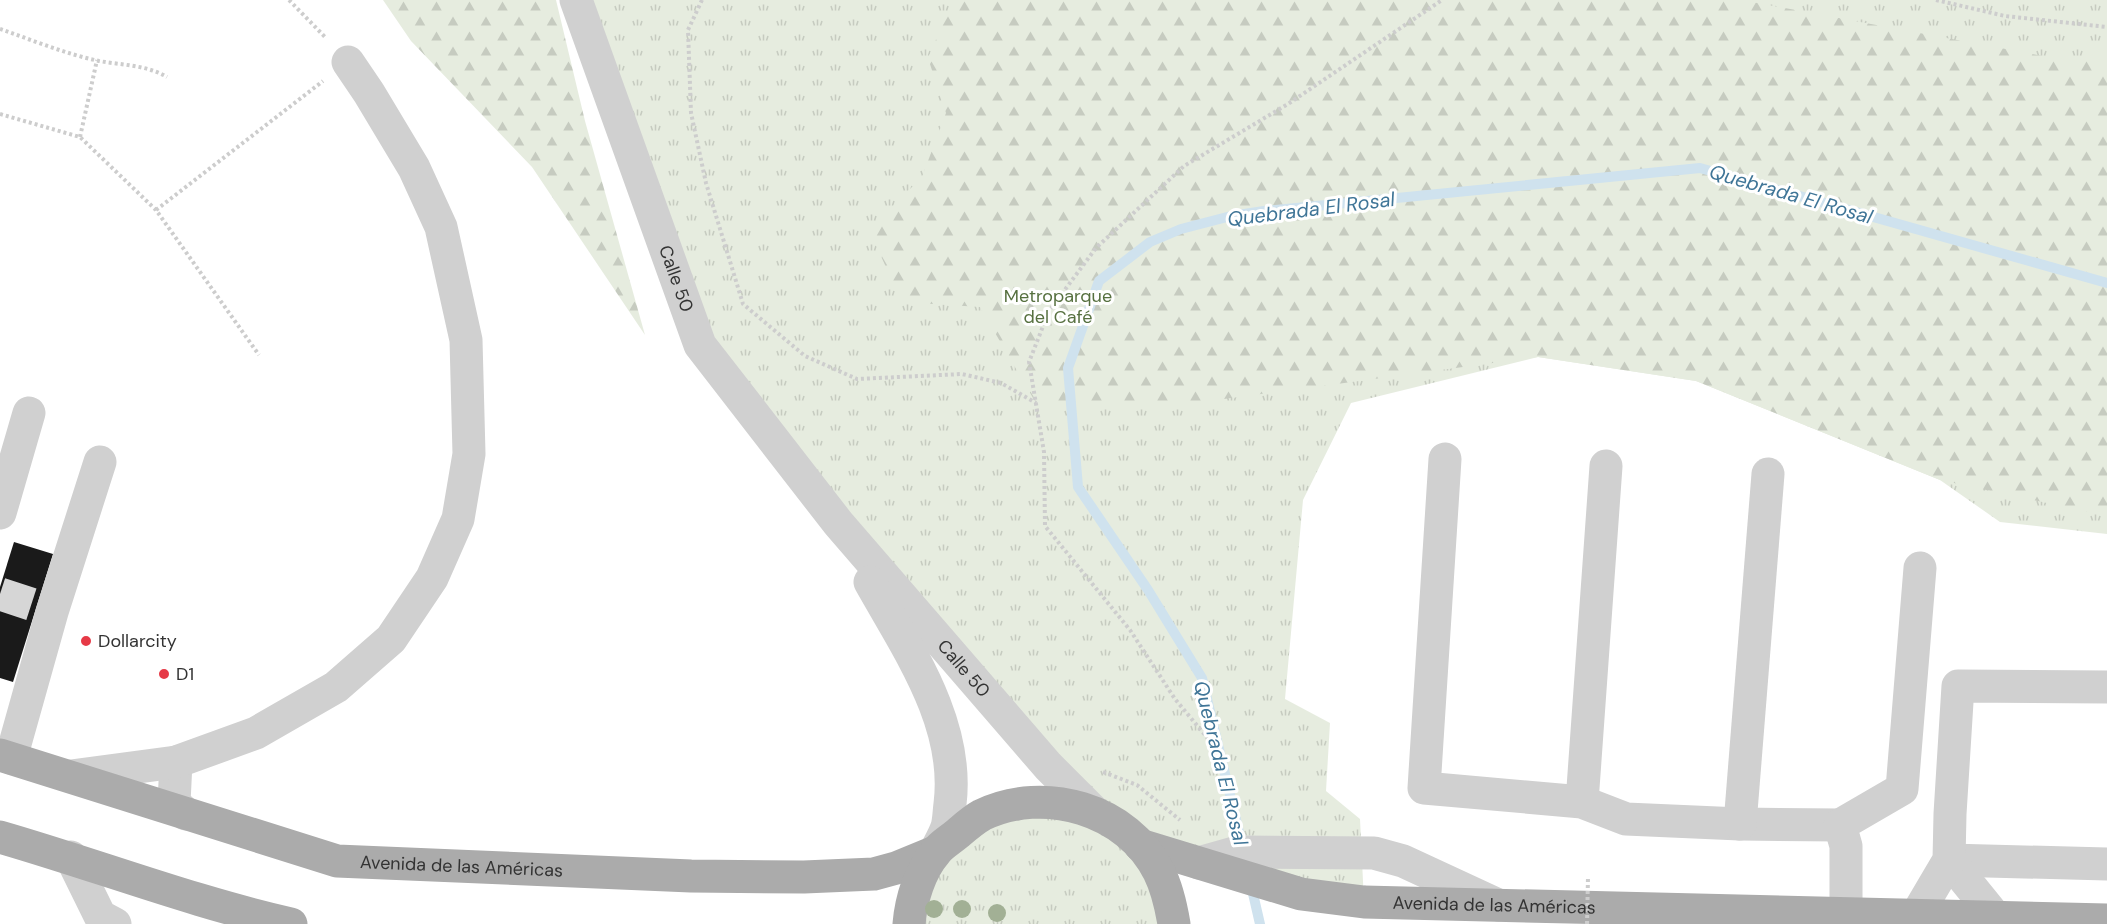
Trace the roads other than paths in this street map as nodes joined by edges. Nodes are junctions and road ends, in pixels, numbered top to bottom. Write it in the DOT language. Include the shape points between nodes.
graph roads {
  1 [pos="576,0"];
  2 [pos="348,62"];
  3 [pos="29,413"];
  4 [pos="1445,459"];
  5 [pos="100,462"];
  6 [pos="1606,466"];
  7 [pos="1768,474"];
  8 [pos="0,513"];
  9 [pos="838,523"];
  10 [pos="1920,568"];
  11 [pos="2107,687"];
  12 [pos="5,756"];
  13 [pos="176,762"];
  14 [pos="71,776"];
  15 [pos="1582,802"];
  16 [pos="1094,812"];
  17 [pos="186,814"];
  18 [pos="1740,824"];
  19 [pos="1840,825"];
  20 [pos="0,837"];
  21 [pos="1140,844"];
  22 [pos="935,852"];
  23 [pos="71,857"];
  24 [pos="1949,860"];
  25 [pos="1199,863"];
  26 [pos="2107,864"];
  27 [pos="1498,905"];
  28 [pos="1846,914"];
  29 [pos="1916,916"];
  30 [pos="1996,918"];
  31 [pos="2107,921"];
  32 [pos="115,924"];
  33 [pos="291,924"];
  34 [pos="909,924"];
  35 [pos="1174,924"];
  1 -- 9 [label="street, Calle 50" via="700,345"];
  2 -- 13 [label="street" via="414,168 441,227 466,340 469,454 458,519 432,578 391,639 336,687 256,733"];
  3 -- 8 [label="street"];
  4 -- 15 [label="street" via="1424,788"];
  5 -- 12 [label="street" via="44,609"];
  6 -- 15 [label="street"];
  7 -- 18 [label="street"];
  9 -- 16 [label="street, Calle 50" via="1048,766"];
  9 -- 22 [label="street, Calle 50" via="921,674 945,737 953,783 947,826"];
  10 -- 19 [label="street" via="1902,789"];
  11 -- 24 [label="street" via="1958,686"];
  12 -- 14 [label="main road, Avenida de las Américas"];
  13 -- 14 [label="street"];
  13 -- 17 [label="street" via="174,803"];
  14 -- 17 [label="main road, Avenida de las Américas"];
  15 -- 18 [label="street" via="1626,819"];
  16 -- 21 [label="main road"];
  16 -- 22 [label="main road" via="1065,804 1005,806 980,816"];
  17 -- 22 [label="main road, Avenida de las Américas" via="337,861 804,877 874,874"];
  18 -- 19 [label="street"];
  19 -- 28 [label="street" via="1846,846"];
  20 -- 23 [label="main road"];
  21 -- 25 [label="main road, Avenida de las Américas"];
  21 -- 35 [label="main road" via="1159,871"];
  22 -- 34 [label="main road" via="914,899"];
  23 -- 32 [label="street" via="100,916"];
  23 -- 33 [label="main road"];
  24 -- 26 [label="street"];
  24 -- 29 [label="street"];
  24 -- 30 [label="street"];
  25 -- 27 [label="main road, Avenida de las Américas" via="1301,894 1334,899"];
  25 -- 27 [label="street" via="1238,852 1374,853 1403,861"];
  27 -- 28 [label="main road, Avenida de las Américas"];
  28 -- 29 [label="main road, Avenida de las Américas"];
  29 -- 30 [label="main road, Avenida de las Américas"];
  30 -- 31 [label="main road, Avenida de las Américas"];
}
